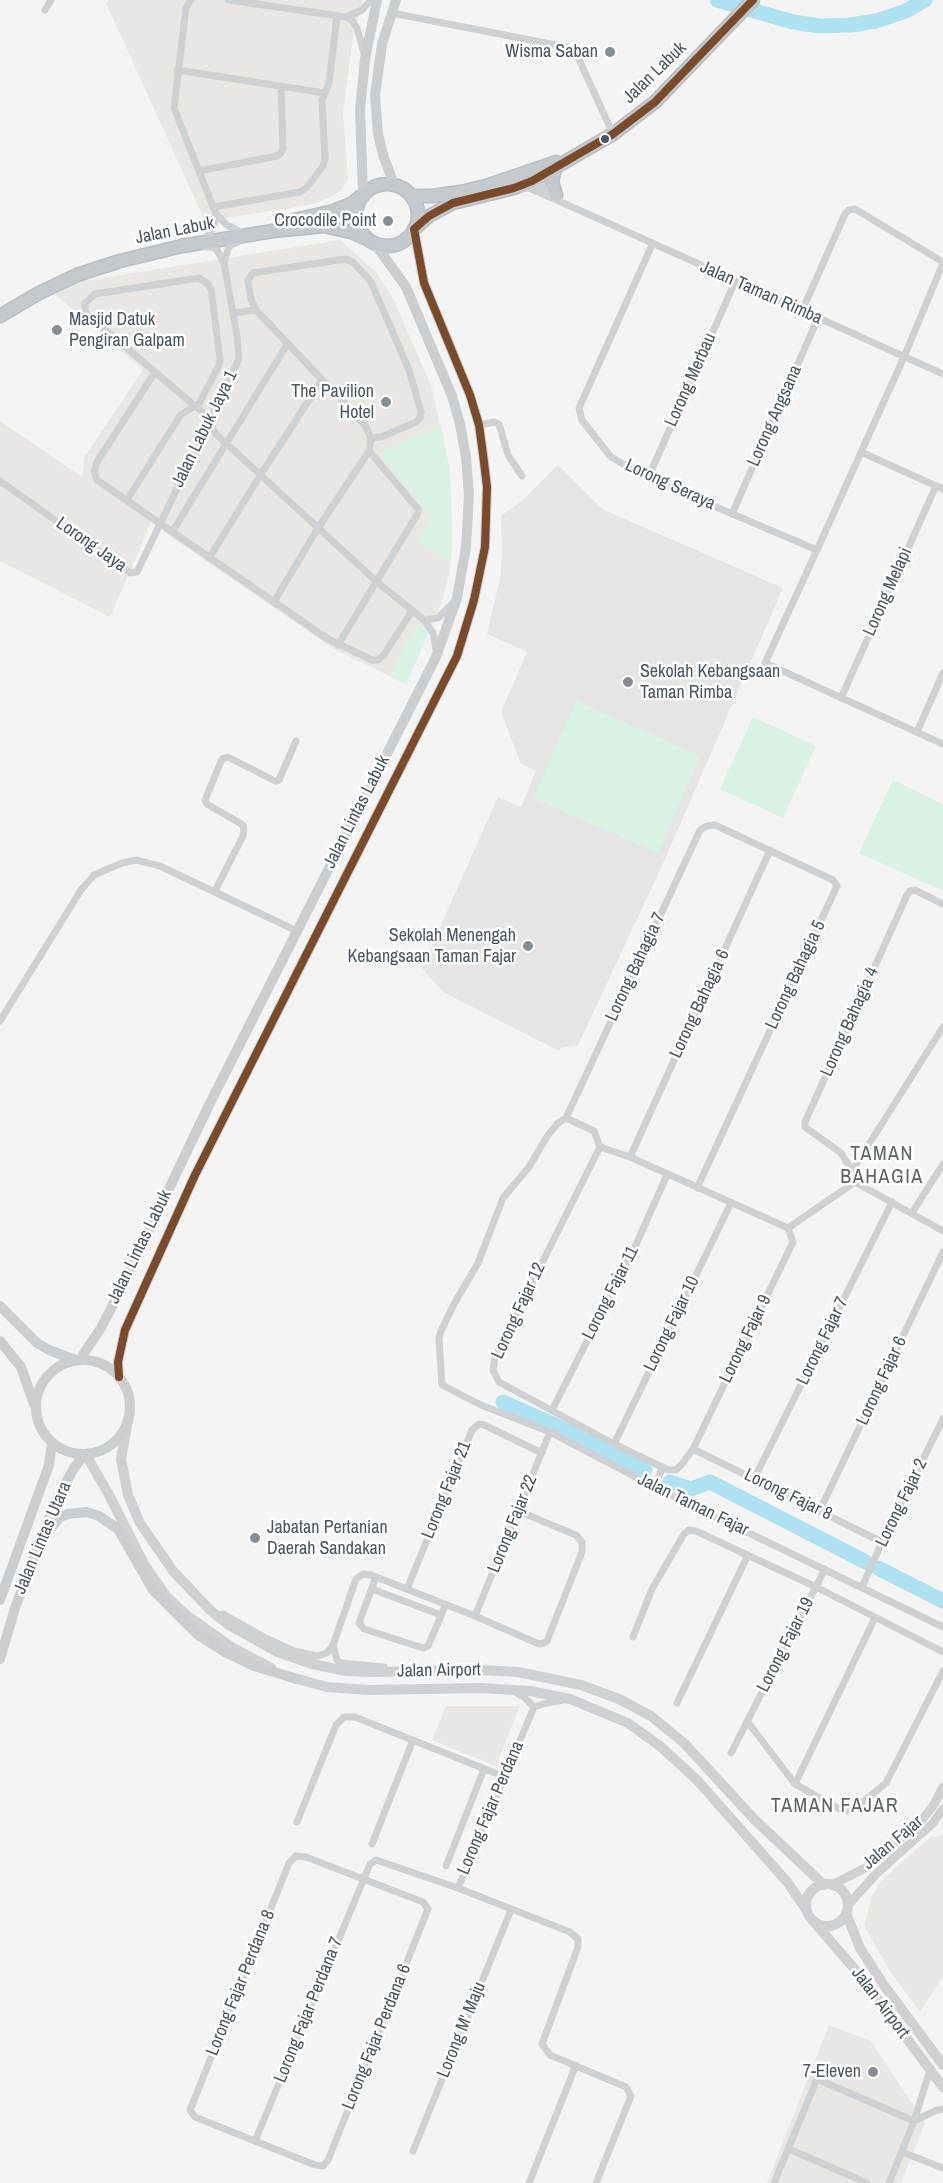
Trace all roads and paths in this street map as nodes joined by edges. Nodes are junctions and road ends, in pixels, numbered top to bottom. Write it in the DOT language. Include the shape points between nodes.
graph roads {
  1 [pos="51,0"];
  2 [pos="189,0"];
  3 [pos="229,0"];
  4 [pos="371,0"];
  5 [pos="377,0"];
  6 [pos="396,0"];
  7 [pos="753,0"];
  8 [pos="45,10"];
  9 [pos="392,13"];
  10 [pos="337,16"];
  11 [pos="346,17"];
  12 [pos="365,59"];
  13 [pos="177,70"];
  14 [pos="281,86"];
  15 [pos="325,93"];
  16 [pos="613,134"];
  17 [pos="571,158"];
  18 [pos="555,168"];
  19 [pos="199,171"];
  20 [pos="532,181"];
  21 [pos="394,184"];
  22 [pos="486,186"];
  23 [pos="514,188"];
  24 [pos="362,195"];
  25 [pos="556,195"];
  26 [pos="412,196"];
  27 [pos="579,210"];
  28 [pos="214,211"];
  29 [pos="414,229"];
  30 [pos="238,231"];
  31 [pos="273,231"];
  32 [pos="207,237"];
  33 [pos="371,242"];
  34 [pos="652,245"];
  35 [pos="182,246"];
  36 [pos="224,262"];
  37 [pos="943,262"];
  38 [pos="735,282"];
  39 [pos="256,310"];
  40 [pos="0,311"];
  41 [pos="802,311"];
  42 [pos="233,313"];
  43 [pos="0,316"];
  44 [pos="818,318"];
  45 [pos="288,343"];
  46 [pos="904,357"];
  47 [pos="155,372"];
  48 [pos="943,374"];
  49 [pos="322,380"];
  50 [pos="195,406"];
  51 [pos="210,423"];
  52 [pos="479,425"];
  53 [pos="371,438"];
  54 [pos="226,442"];
  55 [pos="369,451"];
  56 [pos="861,452"];
  57 [pos="261,474"];
  58 [pos="522,476"];
  59 [pos="648,478"];
  60 [pos="0,481"];
  61 [pos="939,488"];
  62 [pos="127,500"];
  63 [pos="732,514"];
  64 [pos="159,522"];
  65 [pos="318,528"];
  66 [pos="172,532"];
  67 [pos="817,550"];
  68 [pos="210,558"];
  69 [pos="376,581"];
  70 [pos="457,598"];
  71 [pos="274,602"];
  72 [pos="412,611"];
  73 [pos="424,621"];
  74 [pos="338,645"];
  75 [pos="436,657"];
  76 [pos="943,673"];
  77 [pos="841,698"];
  78 [pos="916,732"];
  79 [pos="296,741"];
  80 [pos="943,744"];
  81 [pos="715,825"];
  82 [pos="770,850"];
  83 [pos="215,891"];
  84 [pos="943,904"];
  85 [pos="297,931"];
  86 [pos="0,1021"];
  87 [pos="943,1027"];
  88 [pos="566,1118"];
  89 [pos="600,1147"];
  90 [pos="630,1157"];
  91 [pos="943,1164"];
  92 [pos="852,1171"];
  93 [pos="667,1175"];
  94 [pos="855,1182"];
  95 [pos="697,1188"];
  96 [pos="892,1202"];
  97 [pos="731,1203"];
  98 [pos="912,1213"];
  99 [pos="788,1228"];
  100 [pos="943,1231"];
  101 [pos="943,1252"];
  102 [pos="0,1306"];
  103 [pos="0,1341"];
  104 [pos="78,1359"];
  105 [pos="119,1377"];
  106 [pos="442,1385"];
  107 [pos="35,1410"];
  108 [pos="552,1410"];
  109 [pos="943,1419"];
  110 [pos="128,1420"];
  111 [pos="550,1432"];
  112 [pos="52,1443"];
  113 [pos="614,1444"];
  114 [pos="693,1449"];
  115 [pos="542,1453"];
  116 [pos="85,1455"];
  117 [pos="663,1467"];
  118 [pos="754,1479"];
  119 [pos="654,1487"];
  120 [pos="820,1510"];
  121 [pos="518,1511"];
  122 [pos="40,1541"];
  123 [pos="882,1542"];
  124 [pos="748,1555"];
  125 [pos="825,1569"];
  126 [pos="376,1577"];
  127 [pos="816,1587"];
  128 [pos="862,1587"];
  129 [pos="189,1589"];
  130 [pos="372,1589"];
  131 [pos="407,1589"];
  132 [pos="0,1600"];
  133 [pos="446,1604"];
  134 [pos="441,1615"];
  135 [pos="475,1616"];
  136 [pos="875,1618"];
  137 [pos="943,1627"];
  138 [pos="633,1637"];
  139 [pos="333,1645"];
  140 [pos="943,1652"];
  141 [pos="0,1659"];
  142 [pos="443,1671"];
  143 [pos="943,1671"];
  144 [pos="297,1679"];
  145 [pos="511,1690"];
  146 [pos="570,1700"];
  147 [pos="677,1703"];
  148 [pos="534,1707"];
  149 [pos="747,1721"];
  150 [pos="413,1740"];
  151 [pos="731,1753"];
  152 [pos="484,1768"];
  153 [pos="505,1776"];
  154 [pos="795,1784"];
  155 [pos="943,1787"];
  156 [pos="943,1809"];
  157 [pos="943,1818"];
  158 [pos="297,1821"];
  159 [pos="933,1823"];
  160 [pos="372,1844"];
  161 [pos="370,1864"];
  162 [pos="446,1866"];
  163 [pos="363,1879"];
  164 [pos="828,1885"];
  165 [pos="458,1888"];
  166 [pos="847,1909"];
  167 [pos="511,1910"];
  168 [pos="807,1911"];
  169 [pos="814,1922"];
  170 [pos="576,2066"];
  171 [pos="943,2066"];
  172 [pos="930,2070"];
  173 [pos="943,2086"];
  174 [pos="943,2109"];
  175 [pos="914,2121"];
  176 [pos="255,2141"];
  177 [pos="789,2149"];
  178 [pos="413,2151"];
  179 [pos="902,2152"];
  180 [pos="943,2168"];
  181 [pos="529,2183"];
  182 [pos="596,2183"];
  183 [pos="774,2183"];
  184 [pos="867,2183"];
  185 [pos="889,2183"];
  1 -- 8 [label="street"];
  2 -- 13 [label="street"];
  3 -- 10 [label="street"];
  4 -- 11 [label="street" via="362,10"];
  5 -- 12 [label="main road"];
  6 -- 9 [label="main road"];
  7 -- 16 [label="highway, Jalan Labuk" via="655,102"];
  9 -- 16 [label="street" via="572,50"];
  9 -- 21 [label="main road" via="377,70 375,117"];
  10 -- 11 [label="street"];
  10 -- 15 [label="street"];
  11 -- 12 [label="street" via="360,33"];
  12 -- 24 [label="main road" via="360,111"];
  13 -- 14 [label="street"];
  13 -- 19 [label="street" via="174,108"];
  14 -- 15 [label="street"];
  14 -- 19 [label="street" via="281,153"];
  15 -- 28 [label="street" via="325,159 307,187"];
  16 -- 17 [label="highway, Jalan Labuk"];
  17 -- 18 [label="highway"];
  17 -- 22 [label="highway"];
  18 -- 20 [label="highway"];
  18 -- 25 [label="highway" via="552,182"];
  19 -- 28 [label="street"];
  20 -- 22 [label="highway" via="523,177"];
  20 -- 23 [label="highway"];
  20 -- 25 [label="street, Jalan Taman Rimba"];
  21 -- 24 [label="highway" via="374,186"];
  21 -- 26 [label="highway"];
  22 -- 26 [label="highway"];
  23 -- 27 [label="street, Jalan Taman Rimba" via="529,188"];
  23 -- 29 [label="highway" via="453,203"];
  24 -- 30 [label="highway, Jalan Labuk" via="334,211"];
  24 -- 33 [label="highway" via="355,214 360,232"];
  25 -- 27 [label="street, Jalan Taman Rimba"];
  26 -- 29 [label="highway" via="418,212"];
  27 -- 34 [label="street, Jalan Taman Rimba"];
  28 -- 30 [label="street"];
  28 -- 32 [label="street" via="214,226"];
  29 -- 33 [label="highway" via="402,242 393,245"];
  29 -- 52 [label="main road, Jalan Lintas Labuk" via="424,283"];
  30 -- 32 [label="highway, Jalan Labuk"];
  31 -- 33 [label="highway, Jalan Labuk" via="324,226 351,232"];
  31 -- 35 [label="highway, Jalan Labuk"];
  31 -- 36 [label="street" via="231,245"];
  32 -- 40 [label="highway, Jalan Labuk" via="93,263 64,274"];
  33 -- 70 [label="main road, Jalan Lintas Labuk" via="405,287 460,424 469,495 466,547"];
  34 -- 38 [label="street, Jalan Taman Rimba"];
  34 -- 59 [label="street, Lorong Seraya" via="579,408 582,420 612,457"];
  35 -- 36 [label="street" via="213,247"];
  35 -- 43 [label="highway, Jalan Labuk" via="77,275"];
  36 -- 42 [label="street, Jalan Labuk Jaya 1"];
  37 -- 41 [label="street" via="855,209 849,210"];
  37 -- 46 [label="street"];
  38 -- 41 [label="street, Jalan Taman Rimba"];
  38 -- 59 [label="street, Lorong Merbau"];
  39 -- 42 [label="street"];
  39 -- 45 [label="street"];
  39 -- 53 [label="street" via="248,280 251,274 345,259 353,262 371,282 409,370 421,412 416,422"];
  41 -- 44 [label="street, Jalan Taman Rimba"];
  42 -- 51 [label="street, Jalan Labuk Jaya 1" via="239,359"];
  44 -- 46 [label="street, Jalan Taman Rimba"];
  44 -- 63 [label="street, Lorong Angsana"];
  45 -- 49 [label="street"];
  45 -- 54 [label="street"];
  46 -- 48 [label="street, Jalan Taman Rimba"];
  46 -- 56 [label="street"];
  47 -- 50 [label="street"];
  47 -- 50 [label="street" via="88,315 85,303 95,294 195,277 204,280 211,289 220,359"];
  47 -- 62 [label="street" via="94,472 97,480"];
  49 -- 53 [label="street" via="365,425"];
  49 -- 57 [label="street"];
  50 -- 51 [label="street"];
  50 -- 62 [label="street" via="180,416"];
  51 -- 54 [label="street"];
  51 -- 64 [label="street, Jalan Labuk Jaya 1"];
  52 -- 58 [label="street" via="499,424 508,455"];
  52 -- 105 [label="main road, Jalan Lintas Labuk" via="487,487 485,547 457,656 195,1175 126,1330 118,1362"];
  53 -- 55 [label="street"];
  54 -- 57 [label="street"];
  54 -- 66 [label="street"];
  55 -- 65 [label="street"];
  55 -- 69 [label="street" via="418,509"];
  56 -- 61 [label="street, Lorong Melapi"];
  56 -- 67 [label="street"];
  57 -- 65 [label="street"];
  57 -- 68 [label="street"];
  59 -- 63 [label="street, Lorong Seraya"];
  60 -- 64 [label="street, Lorong Jaya" via="132,574 138,570"];
  61 -- 77 [label="street, Lorong Melapi"];
  62 -- 64 [label="street"];
  63 -- 67 [label="street, Lorong Seraya"];
  64 -- 66 [label="street"];
  65 -- 69 [label="street"];
  65 -- 71 [label="street"];
  66 -- 68 [label="street"];
  67 -- 77 [label="street" via="765,663"];
  68 -- 71 [label="street"];
  69 -- 72 [label="street"];
  69 -- 74 [label="street"];
  70 -- 73 [label="street" via="438,618"];
  70 -- 75 [label="main road, Jalan Lintas Labuk"];
  71 -- 74 [label="street"];
  72 -- 73 [label="street"];
  72 -- 74 [label="street" via="378,660"];
  73 -- 75 [label="street" via="433,633"];
  75 -- 85 [label="main road, Jalan Lintas Labuk"];
  76 -- 78 [label="street"];
  77 -- 78 [label="street"];
  78 -- 80 [label="street"];
  79 -- 83 [label="street" via="279,780 275,781 228,758 222,759 205,800 243,825 244,830"];
  81 -- 82 [label="street, Lorong Bahagia 5"];
  81 -- 88 [label="street, Lorong Bahagia 7" via="700,830"];
  82 -- 90 [label="street, Lorong Bahagia 6"];
  82 -- 95 [label="street, Lorong Bahagia 5" via="833,880 837,886"];
  83 -- 85 [label="street"];
  83 -- 86 [label="street" via="160,866 136,860 94,875"];
  84 -- 92 [label="street, Lorong Bahagia 4" via="915,890 907,895 805,1122 804,1127 841,1153"];
  85 -- 104 [label="main road, Jalan Lintas Labuk" via="121,1289"];
  87 -- 92 [label="street"];
  88 -- 89 [label="street" via="594,1131"];
  88 -- 106 [label="street, Lorong Bahagia 7" via="548,1135 529,1167 502,1198 476,1268 443,1325 439,1338"];
  89 -- 90 [label="street"];
  89 -- 108 [label="street, Lorong Fajar 12" via="495,1356 493,1370 499,1382"];
  90 -- 93 [label="street"];
  91 -- 98 [label="street"];
  92 -- 94 [label="street"];
  93 -- 95 [label="street"];
  93 -- 108 [label="street, Lorong Fajar 11"];
  94 -- 96 [label="street"];
  94 -- 99 [label="street"];
  95 -- 97 [label="street"];
  96 -- 98 [label="street"];
  96 -- 118 [label="street, Lorong Fajar 7"];
  97 -- 99 [label="street"];
  97 -- 113 [label="street, Lorong Fajar 10"];
  98 -- 100 [label="street"];
  99 -- 114 [label="street, Lorong Fajar 9" via="793,1242"];
  101 -- 120 [label="street, Lorong Fajar 6"];
  102 -- 104 [label="main road" via="37,1343"];
  103 -- 107 [label="main road" via="21,1366"];
  104 -- 105 [label="main road" via="96,1361"];
  104 -- 107 [label="main road" via="50,1372 36,1396"];
  105 -- 110 [label="main road" via="127,1390"];
  106 -- 111 [label="street, Jalan Taman Fajar"];
  107 -- 112 [label="main road" via="40,1428"];
  108 -- 113 [label="street, Lorong Fajar 12"];
  109 -- 123 [label="street, Lorong Fajar 2"];
  110 -- 116 [label="main road" via="113,1443"];
  110 -- 129 [label="main road, Jalan Airport" via="121,1459 128,1495 145,1530"];
  111 -- 115 [label="street, Lorong Fajar 22"];
  111 -- 119 [label="street, Jalan Taman Fajar"];
  112 -- 116 [label="main road" via="62,1450"];
  112 -- 132 [label="main road, Jalan Lintas Utara" via="49,1465"];
  113 -- 117 [label="street, Lorong Fajar 12"];
  114 -- 117 [label="street" via="676,1470"];
  114 -- 118 [label="street, Lorong Fajar 8"];
  115 -- 121 [label="street, Lorong Fajar 22"];
  115 -- 131 [label="street, Lorong Fajar 21" via="484,1425 472,1430"];
  116 -- 122 [label="main road, Jalan Lintas Utara" via="55,1502"];
  116 -- 144 [label="main road, Jalan Airport" via="144,1564 167,1597 233,1648"];
  117 -- 119 [label="street"];
  118 -- 120 [label="street, Lorong Fajar 8"];
  119 -- 125 [label="street, Jalan Taman Fajar"];
  120 -- 123 [label="street, Lorong Fajar 8"];
  121 -- 135 [label="street, Lorong Fajar 22"];
  121 -- 135 [label="street" via="576,1535 582,1542 547,1641 539,1644"];
  122 -- 141 [label="main road, Jalan Lintas Utara"];
  122 -- 144 [label="main road" via="60,1517 87,1512 99,1516 118,1529 153,1590 198,1635 255,1666"];
  123 -- 128 [label="street, Lorong Fajar 2"];
  124 -- 127 [label="street"];
  124 -- 138 [label="street" via="689,1530 652,1589"];
  124 -- 147 [label="street"];
  125 -- 127 [label="street, Lorong Fajar 19"];
  125 -- 128 [label="street, Jalan Taman Fajar"];
  126 -- 130 [label="street"];
  126 -- 131 [label="street"];
  126 -- 139 [label="street" via="363,1574 356,1579"];
  127 -- 136 [label="street"];
  127 -- 149 [label="street, Lorong Fajar 19"];
  128 -- 137 [label="street, Jalan Taman Fajar"];
  129 -- 139 [label="street" via="227,1617 294,1651 318,1656"];
  129 -- 142 [label="main road, Jalan Airport" via="223,1620 260,1643 312,1664 346,1671"];
  130 -- 134 [label="street"];
  130 -- 134 [label="street" via="358,1623 364,1629 423,1648 432,1641"];
  131 -- 133 [label="street"];
  133 -- 134 [label="street"];
  133 -- 135 [label="street"];
  136 -- 140 [label="street"];
  136 -- 154 [label="street"];
  139 -- 142 [label="street" via="337,1660 349,1665"];
  142 -- 164 [label="main road, Jalan Airport" via="518,1672 560,1680 620,1699 651,1716 684,1743 754,1819"];
  143 -- 154 [label="street" via="886,1783 859,1806 843,1811"];
  144 -- 145 [label="main road, Jalan Airport" via="327,1687 369,1690"];
  145 -- 146 [label="main road, Jalan Airport"];
  145 -- 148 [label="street"];
  146 -- 148 [label="street"];
  146 -- 168 [label="main road, Jalan Airport" via="628,1724 660,1746 731,1818 788,1883"];
  148 -- 153 [label="street, Lorong Fajar Perdana"];
  149 -- 151 [label="street, Lorong Fajar 19"];
  149 -- 154 [label="street"];
  150 -- 152 [label="street"];
  150 -- 158 [label="street" via="355,1717 344,1717 336,1725"];
  150 -- 160 [label="street"];
  152 -- 153 [label="street"];
  152 -- 162 [label="street"];
  153 -- 165 [label="street, Lorong Fajar Perdana"];
  155 -- 164 [label="street, Jalan Fajar" via="921,1821 869,1866"];
  156 -- 159 [label="street, Jalan Fajar"];
  157 -- 159 [label="street"];
  159 -- 166 [label="street, Jalan Fajar" via="876,1874"];
  161 -- 163 [label="street, Lorong Fajar Perdana 7"];
  161 -- 165 [label="street, Lorong Fajar Perdana" via="378,1860"];
  163 -- 176 [label="street, Lorong Fajar Perdana 7"];
  163 -- 176 [label="street, Lorong Fajar Perdana 8" via="306,1857 296,1857 289,1863 191,2113"];
  163 -- 176 [label="street, Lorong Fajar Perdana 6" via="423,1902 428,1911 328,2160 322,2166 315,2165"];
  164 -- 166 [label="main road" via="843,1892"];
  164 -- 168 [label="main road" via="812,1891"];
  165 -- 167 [label="street"];
  166 -- 169 [label="main road" via="841,1921 832,1925"];
  166 -- 171 [label="main road, Jalan Airport" via="860,1948"];
  167 -- 170 [label="street" via="570,1932 578,1939 542,2044 550,2055"];
  167 -- 178 [label="street, Lorong M' Maju"];
  168 -- 169 [label="main road"];
  169 -- 172 [label="main road, Jalan Airport" via="858,1973"];
  170 -- 181 [label="street"];
  170 -- 182 [label="street" via="626,2087 631,2096"];
  172 -- 173 [label="main road, Jalan Airport"];
  172 -- 175 [label="street"];
  174 -- 175 [label="street"];
  175 -- 177 [label="street" via="817,2079"];
  175 -- 179 [label="street"];
  177 -- 183 [label="street"];
  177 -- 184 [label="street"];
  179 -- 180 [label="street"];
  179 -- 185 [label="street"];
}
